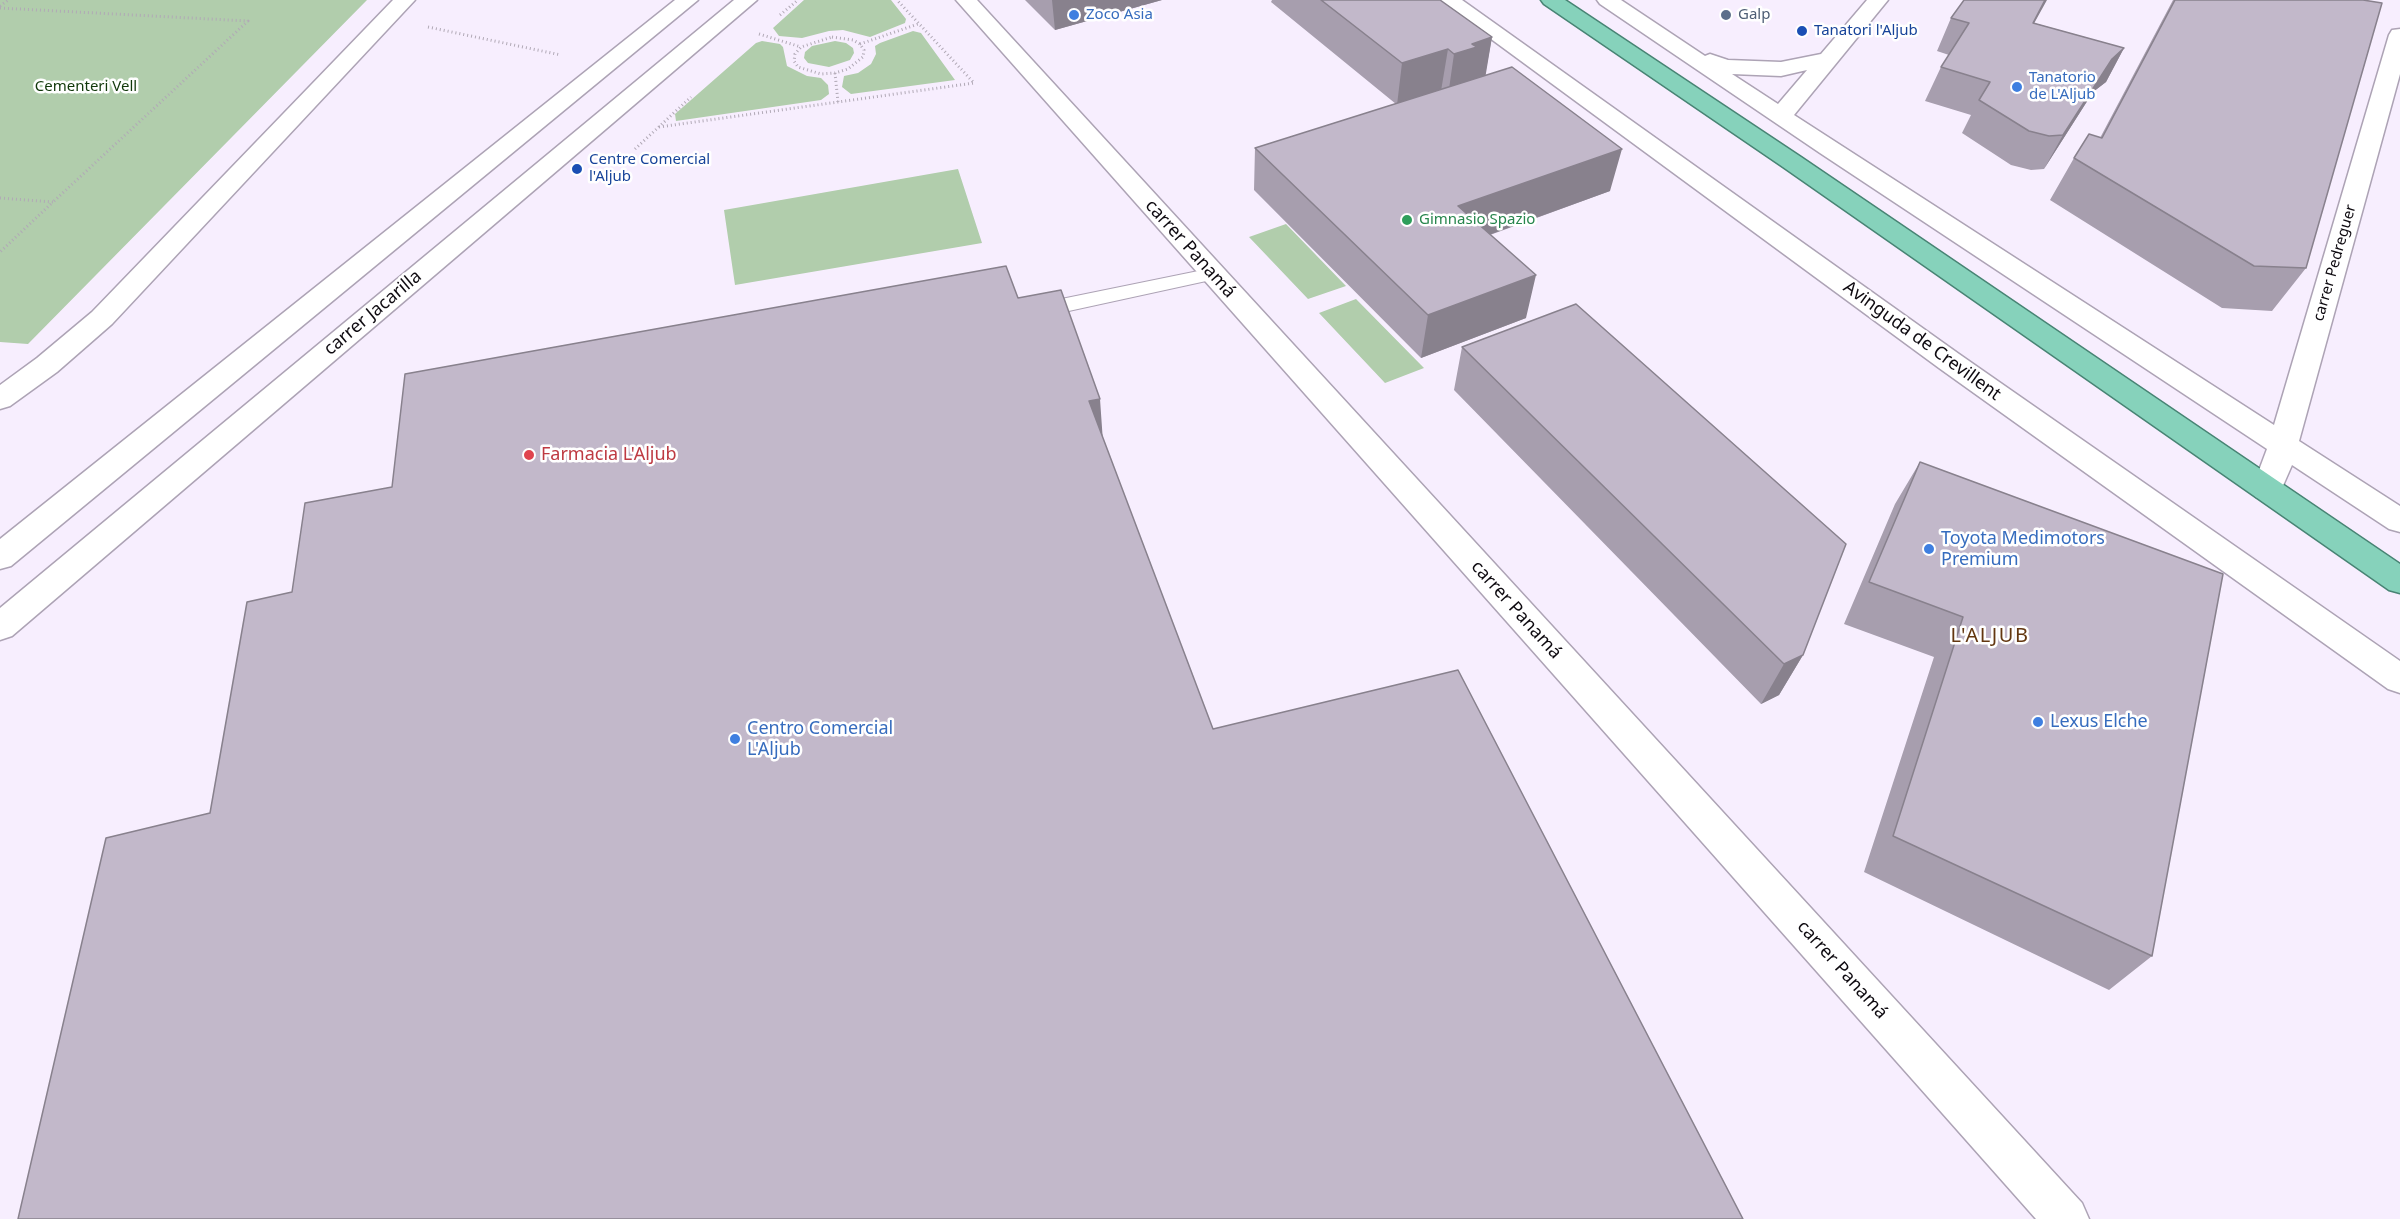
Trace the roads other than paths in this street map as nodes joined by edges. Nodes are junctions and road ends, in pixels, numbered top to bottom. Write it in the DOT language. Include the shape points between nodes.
graph roads {
  1 [pos="405,0"];
  2 [pos="688,0"];
  3 [pos="747,0"];
  4 [pos="966,0"];
  5 [pos="1448,0"];
  6 [pos="1551,0"];
  7 [pos="1607,0"];
  8 [pos="1878,0"];
  9 [pos="2393,31"];
  10 [pos="1687,51"];
  11 [pos="1829,59"];
  12 [pos="1787,120"];
  13 [pos="1792,162"];
  14 [pos="1212,274"];
  15 [pos="1014,315"];
  16 [pos="0,399"];
  17 [pos="2283,445"];
  18 [pos="2266,489"];
  19 [pos="2400,520"];
  20 [pos="0,557"];
  21 [pos="2400,581"];
  22 [pos="0,627"];
  23 [pos="2400,679"];
  24 [pos="2066,1219"];
  1 -- 16 [label="street" via="102,318"];
  2 -- 20 [label="street"];
  3 -- 22 [label="street, carrer Jacarilla"];
  4 -- 14 [label="street, carrer Panamá"];
  5 -- 23 [label="street, Avinguda de Crevillent"];
  6 -- 13 [label="highway"];
  7 -- 10 [label="street"];
  8 -- 11 [label="street"];
  9 -- 17 [label="street, carrer Pedreguer"];
  10 -- 11 [label="street" via="1724,67 1781,69"];
  10 -- 12 [label="street"];
  11 -- 12 [label="street"];
  12 -- 13 [label="street"];
  12 -- 17 [label="street"];
  13 -- 18 [label="highway"];
  14 -- 15 [label="lane"];
  14 -- 24 [label="street, carrer Panamá"];
  17 -- 18 [label="street, carrer Pedreguer"];
  17 -- 19 [label="street"];
  18 -- 21 [label="highway"];
}
